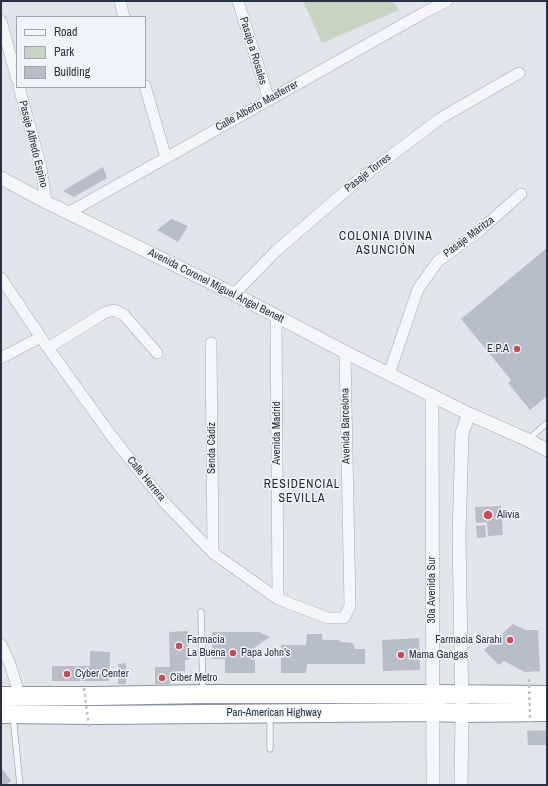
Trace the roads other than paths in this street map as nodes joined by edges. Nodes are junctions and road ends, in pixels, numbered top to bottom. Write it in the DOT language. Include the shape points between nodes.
graph roads {
  1 [pos="120,1"];
  2 [pos="238,1"];
  3 [pos="441,2"];
  4 [pos="124,16"];
  5 [pos="1,21"];
  6 [pos="518,73"];
  7 [pos="16,75"];
  8 [pos="19,88"];
  9 [pos="146,88"];
  10 [pos="269,100"];
  11 [pos="166,158"];
  12 [pos="1,178"];
  13 [pos="521,194"];
  14 [pos="46,202"];
  15 [pos="68,213"];
  16 [pos="1,278"];
  17 [pos="234,294"];
  18 [pos="276,316"];
  19 [pos="41,337"];
  20 [pos="211,343"];
  21 [pos="48,348"];
  22 [pos="345,352"];
  23 [pos="157,353"];
  24 [pos="1,358"];
  25 [pos="389,374"];
  26 [pos="432,395"];
  27 [pos="469,414"];
  28 [pos="547,424"];
  29 [pos="528,440"];
  30 [pos="547,450"];
  31 [pos="213,554"];
  32 [pos="278,599"];
  33 [pos="201,612"];
  34 [pos="344,618"];
  35 [pos="1,645"];
  36 [pos="203,694"];
  37 [pos="432,694"];
  38 [pos="462,694"];
  39 [pos="547,695"];
  40 [pos="1,696"];
  41 [pos="20,696"];
  42 [pos="432,712"];
  43 [pos="547,712"];
  44 [pos="270,713"];
  45 [pos="462,713"];
  46 [pos="7,714"];
  47 [pos="270,749"];
  48 [pos="20,785"];
  49 [pos="433,785"];
  50 [pos="461,785"];
  1 -- 4 [label="street"];
  2 -- 10 [label="street, Pasaje a Rosales"];
  3 -- 10 [label="street, Calle Alberto Masferrer"];
  5 -- 7 [label="street"];
  6 -- 17 [label="street, Pasaje Torres" via="441,118 356,182 276,251"];
  8 -- 14 [label="street, Pasaje Alfredo Espino" via="41,167"];
  9 -- 11 [label="street"];
  10 -- 11 [label="street, Calle Alberto Masferrer"];
  11 -- 15 [label="street, Calle Alberto Masferrer"];
  12 -- 14 [label="street, Avenida Coronel Miguel Ángel Benett"];
  13 -- 25 [label="street, Pasaje Maritza" via="478,232 438,261 418,289"];
  14 -- 15 [label="street, Avenida Coronel Miguel Ángel Benett"];
  15 -- 17 [label="street, Avenida Coronel Miguel Ángel Benett"];
  16 -- 19 [label="street, Calle Herrera"];
  17 -- 18 [label="street, Avenida Coronel Miguel Ángel Benett"];
  18 -- 22 [label="street, Avenida Coronel Miguel Ángel Benett"];
  18 -- 32 [label="street, Avenida Madrid"];
  19 -- 21 [label="street, Calle Herrera"];
  19 -- 24 [label="street"];
  20 -- 31 [label="street, Senda Cádiz"];
  21 -- 23 [label="street" via="104,313 114,310 124,315"];
  21 -- 31 [label="street, Calle Herrera" via="113,438 165,503"];
  22 -- 25 [label="street, Avenida Coronel Miguel Ángel Benett"];
  22 -- 34 [label="street, Avenida Barcelona" via="350,606"];
  25 -- 26 [label="street, Avenida Coronel Miguel Ángel Benett"];
  26 -- 27 [label="street, Avenida Coronel Miguel Ángel Benett"];
  26 -- 37 [label="street, 30a Avenida Sur"];
  27 -- 29 [label="street, Avenida Coronel Miguel Ángel Benett"];
  27 -- 38 [label="street" via="462,434 459,535"];
  28 -- 29 [label="lane"];
  29 -- 30 [label="street, Avenida Coronel Miguel Ángel Benett"];
  31 -- 32 [label="street, Calle Herrera"];
  32 -- 34 [label="street, Calle Herrera" via="328,618"];
  33 -- 36 [label="lane"];
  35 -- 41 [label="street"];
  36 -- 37 [label="highway, Pan-American Highway"];
  36 -- 41 [label="highway, Pan-American Highway"];
  37 -- 38 [label="highway, Pan-American Highway"];
  37 -- 42 [label="street, 30a Avenida Sur"];
  38 -- 39 [label="highway, Pan-American Highway"];
  38 -- 45 [label="street"];
  40 -- 41 [label="highway, Pan-American Highway"];
  42 -- 44 [label="highway, Pan-American Highway"];
  42 -- 45 [label="highway, Pan-American Highway"];
  42 -- 49 [label="street, 30a Avenida Sur"];
  43 -- 45 [label="highway, Pan-American Highway"];
  44 -- 46 [label="highway, Pan-American Highway"];
  44 -- 47 [label="lane"];
  45 -- 50 [label="street"];
  46 -- 48 [label="lane"];
}
